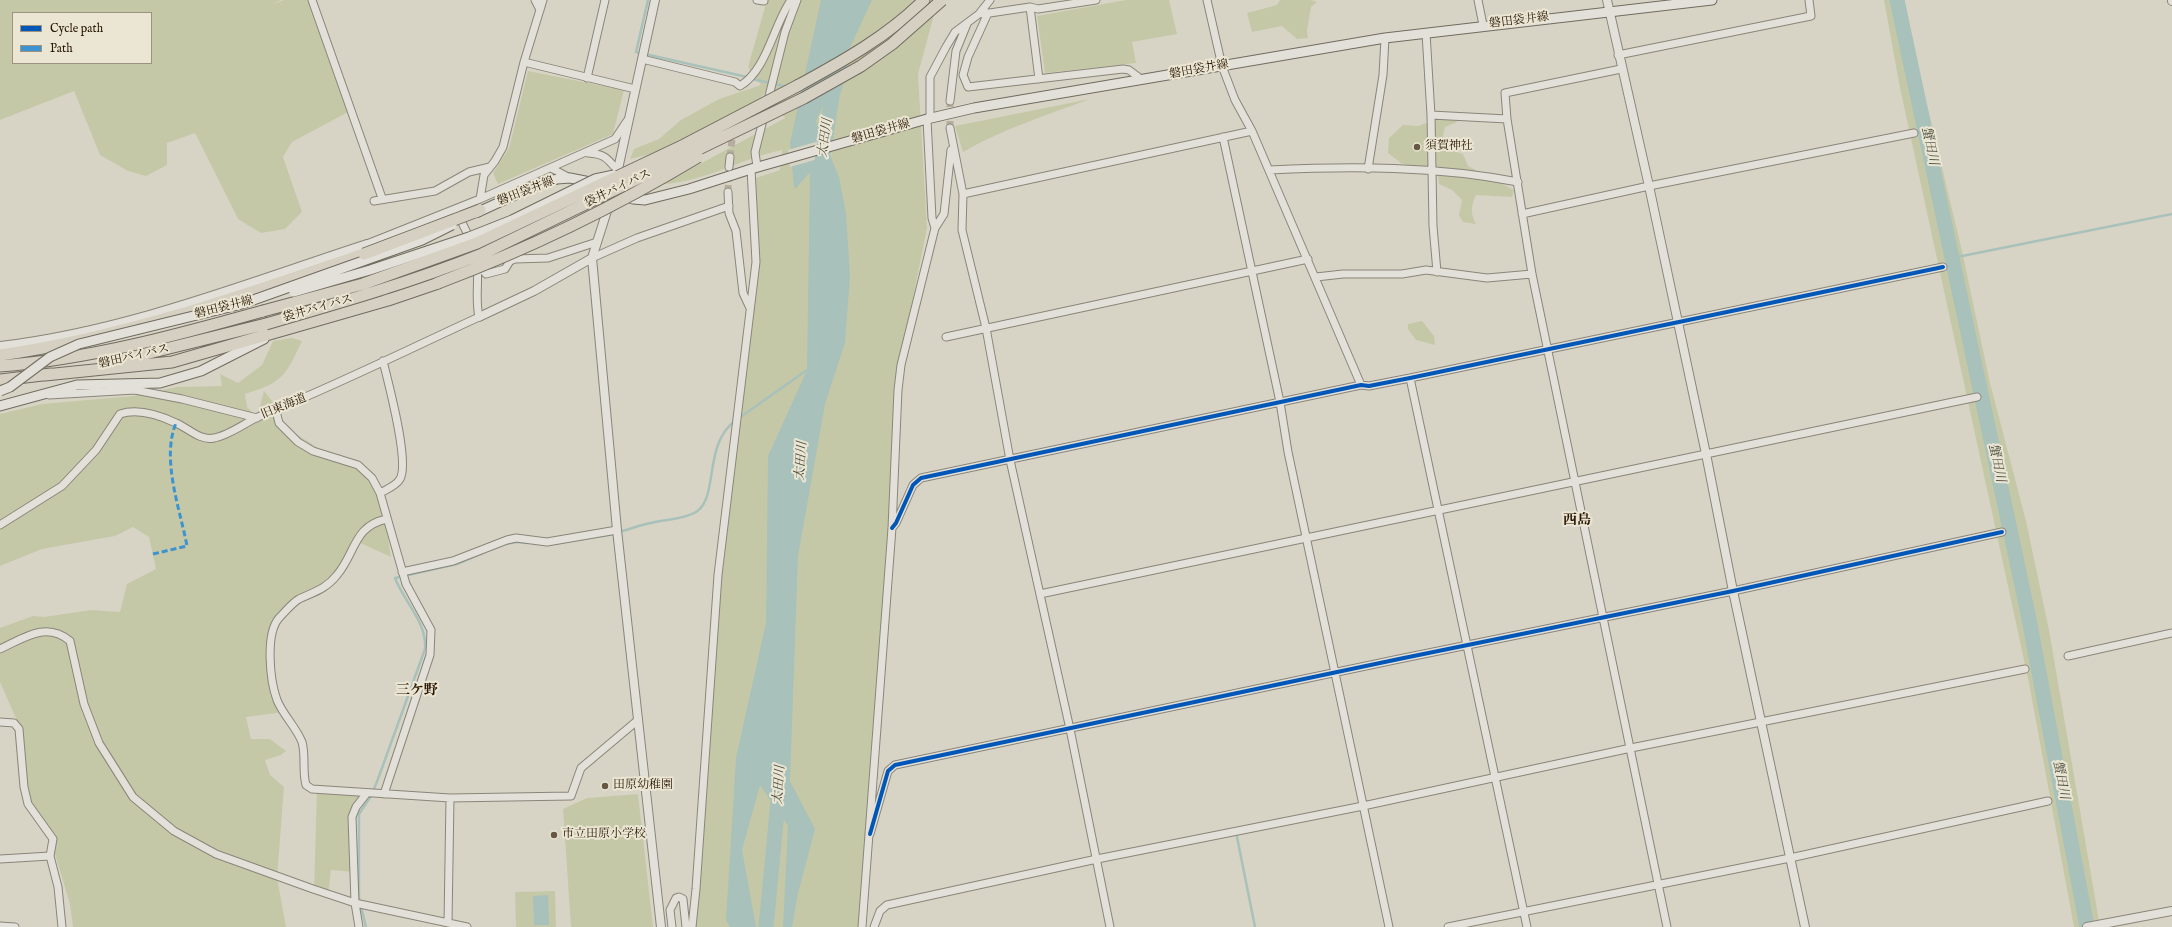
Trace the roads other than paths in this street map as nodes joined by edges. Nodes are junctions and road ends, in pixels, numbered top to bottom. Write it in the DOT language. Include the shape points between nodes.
graph roads {
  1 [pos="312,0"];
  2 [pos="535,0"];
  3 [pos="543,0"];
  4 [pos="605,0"];
  5 [pos="655,0"];
  6 [pos="791,0"];
  7 [pos="798,0"];
  8 [pos="924,0"];
  9 [pos="942,0"];
  10 [pos="990,0"];
  11 [pos="1096,0"];
  12 [pos="1207,0"];
  13 [pos="1478,0"];
  14 [pos="1607,0"];
  15 [pos="1712,0"];
  16 [pos="1809,0"];
  17 [pos="1030,7"];
  18 [pos="540,10"];
  19 [pos="1609,11"];
  20 [pos="988,13"];
  21 [pos="979,14"];
  22 [pos="967,24"];
  23 [pos="1484,25"];
  24 [pos="1426,33"];
  25 [pos="1385,38"];
  26 [pos="1618,55"];
  27 [pos="642,59"];
  28 [pos="524,62"];
  29 [pos="1222,66"];
  30 [pos="1621,69"];
  31 [pos="587,78"];
  32 [pos="1039,78"];
  33 [pos="1141,80"];
  34 [pos="635,89"];
  35 [pos="950,101"];
  36 [pos="1431,115"];
  37 [pos="629,119"];
  38 [pos="1507,119"];
  39 [pos="925,120"];
  40 [pos="756,122"];
  41 [pos="950,128"];
  42 [pos="1252,131"];
  43 [pos="1914,133"];
  44 [pos="1223,137"];
  45 [pos="952,143"];
  46 [pos="586,153"];
  47 [pos="730,157"];
  48 [pos="490,167"];
  49 [pos="729,167"];
  50 [pos="757,167"];
  51 [pos="551,168"];
  52 [pos="1368,169"];
  53 [pos="1269,170"];
  54 [pos="1433,170"];
  55 [pos="620,172"];
  56 [pos="570,178"];
  57 [pos="1518,182"];
  58 [pos="1649,186"];
  59 [pos="613,192"];
  60 [pos="728,192"];
  61 [pos="963,194"];
  62 [pos="382,198"];
  63 [pos="480,198"];
  64 [pos="374,201"];
  65 [pos="729,206"];
  66 [pos="455,209"];
  67 [pos="480,210"];
  68 [pos="1522,214"];
  69 [pos="935,228"];
  70 [pos="597,242"];
  71 [pos="366,249"];
  72 [pos="592,258"];
  73 [pos="1308,259"];
  74 [pos="477,264"];
  75 [pos="1943,267"];
  76 [pos="1252,272"];
  77 [pos="1437,272"];
  78 [pos="1532,274"];
  79 [pos="1316,277"];
  80 [pos="388,300"];
  81 [pos="242,304"];
  82 [pos="751,309"];
  83 [pos="263,312"];
  84 [pos="479,317"];
  85 [pos="1677,322"];
  86 [pos="266,324"];
  87 [pos="986,328"];
  88 [pos="286,329"];
  89 [pos="946,337"];
  90 [pos="0,346"];
  91 [pos="1548,349"];
  92 [pos="0,355"];
  93 [pos="383,361"];
  94 [pos="0,366"];
  95 [pos="46,375"];
  96 [pos="1410,378"];
  97 [pos="0,380"];
  98 [pos="1361,385"];
  99 [pos="0,391"];
  100 [pos="33,396"];
  101 [pos="1977,397"];
  102 [pos="1280,402"];
  103 [pos="0,406"];
  104 [pos="276,411"];
  105 [pos="257,418"];
  106 [pos="1706,454"];
  107 [pos="1010,460"];
  108 [pos="1576,481"];
  109 [pos="380,493"];
  110 [pos="1438,510"];
  111 [pos="387,519"];
  112 [pos="0,524"];
  113 [pos="892,528"];
  114 [pos="617,530"];
  115 [pos="2002,532"];
  116 [pos="1308,540"];
  117 [pos="402,572"];
  118 [pos="1733,592"];
  119 [pos="1040,594"];
  120 [pos="1603,618"];
  121 [pos="2172,633"];
  122 [pos="1467,646"];
  123 [pos="0,649"];
  124 [pos="2068,656"];
  125 [pos="2025,669"];
  126 [pos="1334,673"];
  127 [pos="638,720"];
  128 [pos="0,722"];
  129 [pos="1761,722"];
  130 [pos="1070,729"];
  131 [pos="1631,748"];
  132 [pos="1497,778"];
  133 [pos="367,793"];
  134 [pos="384,794"];
  135 [pos="450,798"];
  136 [pos="2048,801"];
  137 [pos="1363,806"];
  138 [pos="870,834"];
  139 [pos="50,856"];
  140 [pos="1790,858"];
  141 [pos="0,859"];
  142 [pos="1097,859"];
  143 [pos="1658,884"];
  144 [pos="356,903"];
  145 [pos="1524,911"];
  146 [pos="2172,911"];
  147 [pos="448,923"];
  148 [pos="0,926"];
  149 [pos="15,927"];
  150 [pos="62,927"];
  151 [pos="359,927"];
  152 [pos="467,927"];
  153 [pos="661,927"];
  154 [pos="672,927"];
  155 [pos="686,927"];
  156 [pos="692,927"];
  157 [pos="862,927"];
  158 [pos="874,927"];
  159 [pos="1110,927"];
  160 [pos="1389,927"];
  161 [pos="1448,927"];
  162 [pos="1527,927"];
  163 [pos="1667,927"];
  164 [pos="1805,927"];
  165 [pos="2087,927"];
  1 -- 62 [label="street"];
  2 -- 18 [label="street"];
  3 -- 18 [label="street"];
  4 -- 31 [label="street"];
  5 -- 27 [label="street"];
  6 -- 27 [label="street" via="783,11 757,69 748,81 740,86 735,82"];
  7 -- 50 [label="street" via="785,32 756,145"];
  8 -- 55 [label="highway, 袋井バイパス, bridge" via="886,32 854,54 684,145"];
  9 -- 40 [label="highway, 袋井バイパス, bridge" via="892,44 860,66"];
  10 -- 21 [label="street"];
  11 -- 17 [label="street" via="1038,9"];
  12 -- 29 [label="street"];
  13 -- 23 [label="street"];
  14 -- 19 [label="street"];
  15 -- 19 [label="main road, 磐田袋井線"];
  16 -- 26 [label="street" via="1811,16"];
  17 -- 20 [label="street"];
  17 -- 32 [label="street"];
  18 -- 28 [label="street"];
  19 -- 23 [label="main road, 磐田袋井線"];
  19 -- 26 [label="street"];
  20 -- 21 [label="street"];
  20 -- 32 [label="street" via="968,57 963,75 968,87"];
  21 -- 22 [label="street"];
  22 -- 35 [label="street" via="956,50"];
  22 -- 39 [label="street" via="955,32 930,77"];
  23 -- 24 [label="main road, 磐田袋井線"];
  24 -- 25 [label="main road, 磐田袋井線"];
  24 -- 36 [label="street"];
  25 -- 29 [label="main road, 磐田袋井線"];
  25 -- 52 [label="street" via="1383,75"];
  26 -- 30 [label="street"];
  27 -- 34 [label="street"];
  28 -- 31 [label="street"];
  28 -- 48 [label="street" via="503,147"];
  29 -- 33 [label="main road, 磐田袋井線"];
  29 -- 42 [label="street" via="1235,100"];
  30 -- 38 [label="street" via="1505,93"];
  30 -- 58 [label="street"];
  31 -- 34 [label="street"];
  32 -- 33 [label="street" via="1123,69 1129,70"];
  33 -- 39 [label="main road, 磐田袋井線" via="974,108"];
  34 -- 37 [label="street"];
  36 -- 38 [label="street"];
  36 -- 54 [label="street"];
  37 -- 46 [label="street" via="615,139"];
  37 -- 55 [label="street"];
  38 -- 57 [label="street"];
  39 -- 50 [label="main road, 磐田袋井線"];
  39 -- 69 [label="street" via="931,172 932,218"];
  40 -- 80 [label="highway, bridge" via="666,176 562,231 487,264"];
  40 -- 86 [label="highway, 袋井バイパス, bridge" via="482,254 368,295"];
  41 -- 45 [label="street"];
  42 -- 44 [label="street"];
  42 -- 53 [label="street"];
  43 -- 58 [label="street"];
  44 -- 61 [label="street"];
  44 -- 76 [label="street"];
  45 -- 61 [label="street"];
  45 -- 69 [label="street" via="944,214"];
  46 -- 51 [label="street"];
  46 -- 55 [label="street" via="601,154"];
  47 -- 49 [label="street"];
  48 -- 62 [label="street" via="469,172 435,191 415,196"];
  48 -- 63 [label="street" via="484,175"];
  50 -- 59 [label="main road, 磐田袋井線" via="645,200"];
  50 -- 82 [label="street" via="757,244"];
  51 -- 56 [label="street"];
  51 -- 63 [label="street"];
  52 -- 53 [label="street" via="1331,167"];
  52 -- 54 [label="street"];
  53 -- 73 [label="street"];
  54 -- 57 [label="street"];
  54 -- 77 [label="street" via="1433,226"];
  55 -- 59 [label="street"];
  55 -- 81 [label="main road, bridge" via="595,179 512,220 469,237 313,287"];
  55 -- 83 [label="highway, 袋井バイパス, bridge" via="477,243 363,284"];
  56 -- 59 [label="main road, 磐田袋井線" via="590,181"];
  56 -- 67 [label="main road, 磐田袋井線, bridge" via="539,184"];
  57 -- 68 [label="street"];
  58 -- 68 [label="street"];
  58 -- 85 [label="street"];
  59 -- 70 [label="street"];
  60 -- 65 [label="street"];
  61 -- 87 [label="street" via="962,230"];
  62 -- 64 [label="street"];
  63 -- 66 [label="street"];
  65 -- 72 [label="street" via="637,238"];
  65 -- 82 [label="street" via="736,231 743,293"];
  66 -- 71 [label="street"];
  66 -- 74 [label="street" via="475,253"];
  67 -- 71 [label="highway, bridge"];
  67 -- 81 [label="main road, 磐田袋井線, bridge" via="422,240"];
  68 -- 78 [label="street"];
  69 -- 113 [label="street" via="898,390"];
  70 -- 72 [label="street"];
  70 -- 74 [label="street" via="548,258 515,259 510,261 505,269 486,274"];
  71 -- 80 [label="street"];
  71 -- 90 [label="street" via="122,324"];
  71 -- 92 [label="highway" via="287,280 172,315 94,336"];
  72 -- 84 [label="street, 旧東海道" via="534,291"];
  72 -- 114 [label="street"];
  73 -- 76 [label="street"];
  73 -- 79 [label="street"];
  74 -- 84 [label="street"];
  75 -- 85 [label="street"];
  76 -- 87 [label="street"];
  76 -- 102 [label="street"];
  77 -- 78 [label="street" via="1487,278"];
  77 -- 79 [label="street" via="1426,270 1402,274 1343,274"];
  78 -- 91 [label="street"];
  79 -- 98 [label="street"];
  80 -- 88 [label="highway"];
  81 -- 99 [label="main road, 磐田袋井線, bridge" via="79,344 50,357"];
  82 -- 156 [label="street" via="718,575"];
  83 -- 94 [label="highway, 磐田バイパス" via="105,351"];
  84 -- 93 [label="street, 旧東海道"];
  85 -- 91 [label="street"];
  85 -- 106 [label="street"];
  86 -- 95 [label="highway, 磐田バイパス" via="149,354"];
  87 -- 89 [label="street"];
  87 -- 107 [label="street"];
  88 -- 95 [label="highway" via="172,362"];
  88 -- 100 [label="main road" via="201,371 160,383 77,385"];
  91 -- 96 [label="street"];
  91 -- 108 [label="street"];
  93 -- 104 [label="street, 旧東海道"];
  93 -- 109 [label="street" via="397,418 403,470 397,483"];
  95 -- 97 [label="highway, 磐田バイパス"];
  96 -- 98 [label="street"];
  96 -- 110 [label="street"];
  98 -- 102 [label="street"];
  100 -- 103 [label="main road"];
  100 -- 105 [label="street" via="135,390"];
  101 -- 106 [label="street"];
  102 -- 107 [label="street"];
  102 -- 116 [label="street" via="1288,452"];
  104 -- 105 [label="street, 旧東海道"];
  104 -- 109 [label="street" via="279,423 298,442 313,451 360,466 372,478"];
  105 -- 112 [label="street, 旧東海道" via="215,438 203,438 176,423 145,412 120,414 96,450 62,486"];
  106 -- 108 [label="street"];
  106 -- 118 [label="street"];
  107 -- 113 [label="street" via="921,478 913,485"];
  107 -- 119 [label="street"];
  108 -- 110 [label="street"];
  108 -- 120 [label="street"];
  109 -- 111 [label="street"];
  110 -- 116 [label="street"];
  110 -- 122 [label="street"];
  111 -- 117 [label="street"];
  111 -- 133 [label="street" via="369,526 360,535 342,569 321,591 299,599 278,620 273,628 269,651 278,700 302,744 306,785 312,789"];
  113 -- 138 [label="street"];
  114 -- 117 [label="street" via="547,542 516,538 453,561"];
  114 -- 127 [label="street"];
  115 -- 118 [label="street"];
  116 -- 119 [label="street"];
  116 -- 126 [label="street"];
  117 -- 134 [label="street" via="431,630 432,642 430,655"];
  118 -- 120 [label="street"];
  118 -- 129 [label="street"];
  119 -- 130 [label="street"];
  120 -- 122 [label="street"];
  120 -- 131 [label="street"];
  121 -- 124 [label="street"];
  122 -- 126 [label="street"];
  122 -- 132 [label="street"];
  123 -- 144 [label="street" via="32,634 47,631 57,632 65,637 70,641 84,704 99,743 138,802 174,831 216,854 269,875"];
  125 -- 129 [label="street"];
  126 -- 130 [label="street"];
  126 -- 137 [label="street"];
  127 -- 135 [label="street" via="581,768 571,796"];
  127 -- 153 [label="street"];
  128 -- 139 [label="street" via="14,723 19,729 28,804 53,839"];
  129 -- 131 [label="street"];
  129 -- 140 [label="street"];
  130 -- 138 [label="street" via="895,765 888,771"];
  130 -- 142 [label="street"];
  131 -- 132 [label="street"];
  131 -- 143 [label="street"];
  132 -- 137 [label="street"];
  132 -- 145 [label="street"];
  133 -- 134 [label="street"];
  133 -- 144 [label="street" via="352,817"];
  134 -- 135 [label="street"];
  135 -- 147 [label="street"];
  136 -- 140 [label="street"];
  137 -- 142 [label="street"];
  137 -- 160 [label="street"];
  138 -- 157 [label="street"];
  139 -- 141 [label="street"];
  139 -- 150 [label="street" via="58,888"];
  140 -- 143 [label="street"];
  140 -- 164 [label="street"];
  142 -- 158 [label="street" via="887,905 880,911"];
  142 -- 159 [label="street"];
  143 -- 145 [label="street"];
  143 -- 163 [label="street"];
  144 -- 147 [label="street"];
  144 -- 151 [label="street"];
  145 -- 161 [label="street"];
  145 -- 162 [label="street"];
  146 -- 165 [label="street"];
  147 -- 152 [label="street"];
  148 -- 149 [label="street"];
  154 -- 155 [label="street" via="670,910 679,897 683,899"];
}
